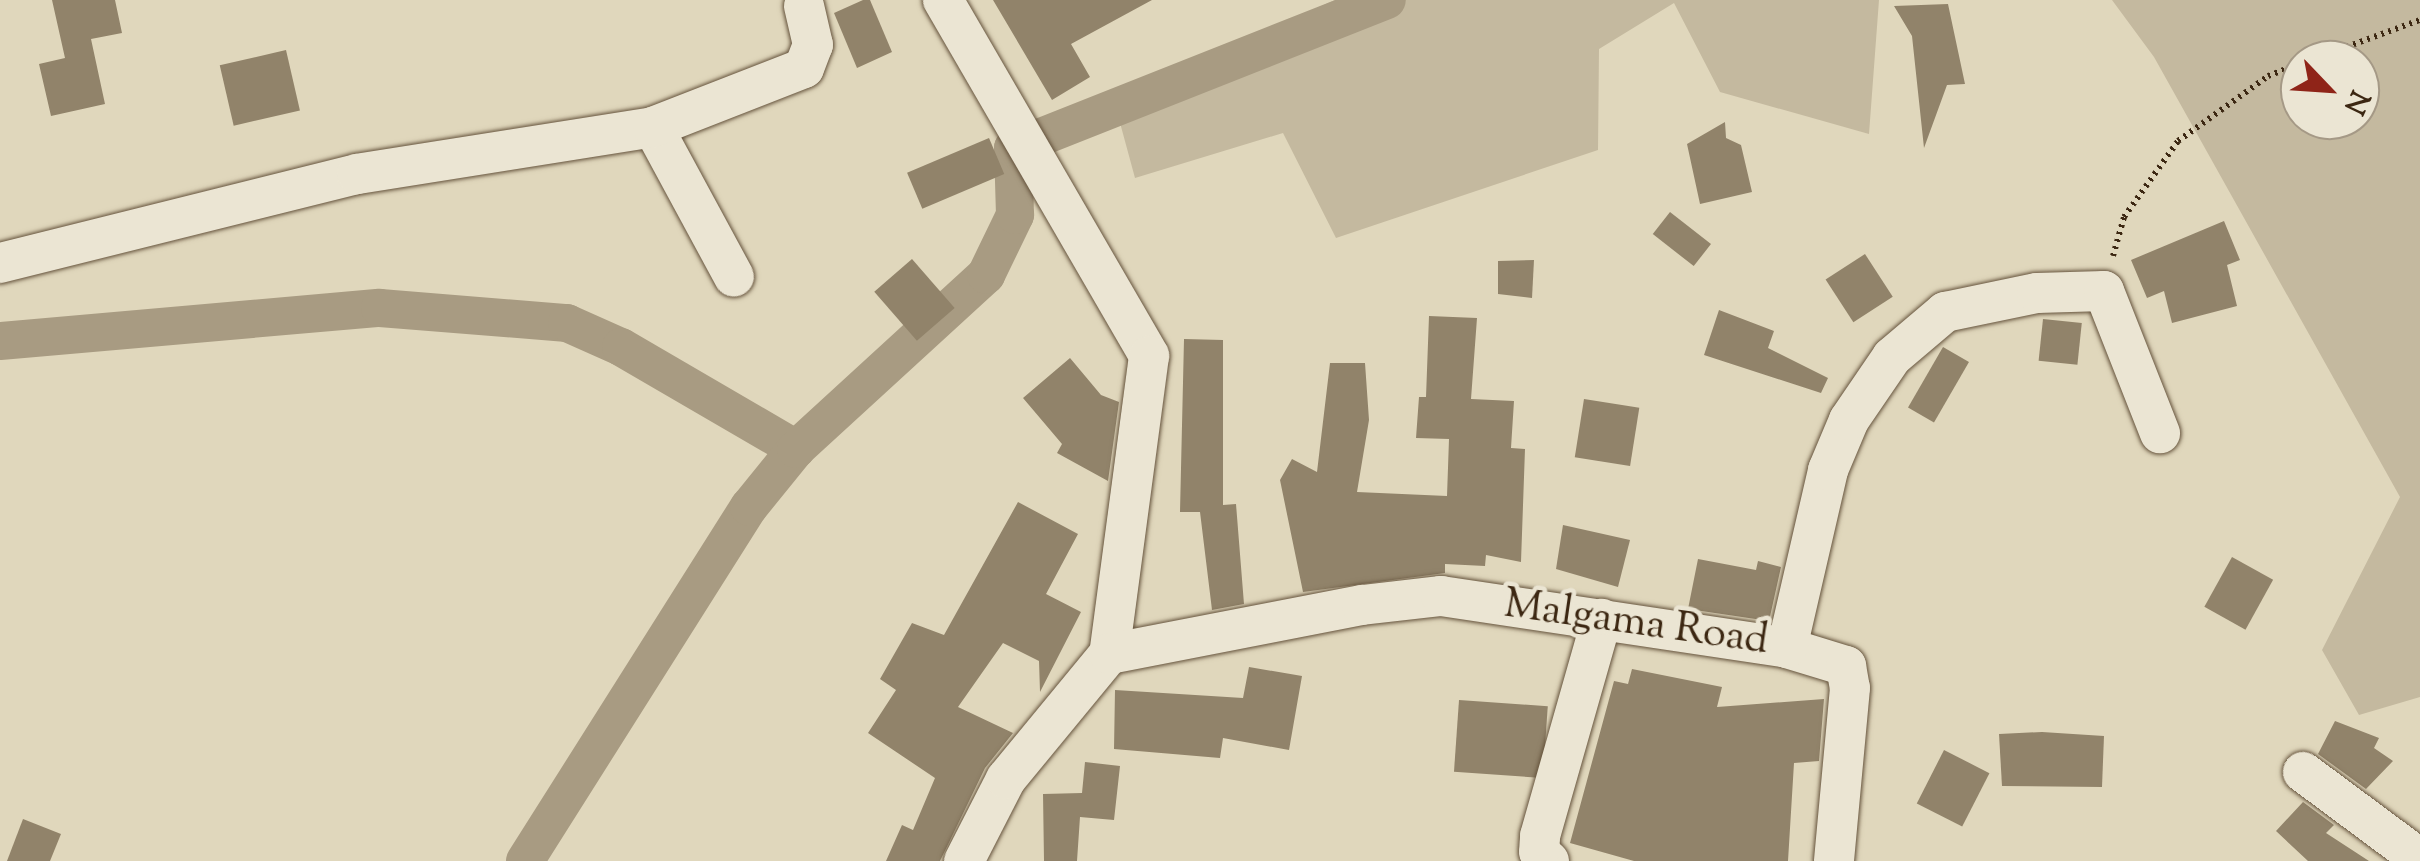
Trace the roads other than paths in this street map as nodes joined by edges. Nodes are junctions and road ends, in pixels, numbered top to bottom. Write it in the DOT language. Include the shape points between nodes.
graph roads {
  1 [pos="943,0"];
  2 [pos="807,2"];
  3 [pos="653,127"];
  4 [pos="0,263"];
  5 [pos="734,277"];
  6 [pos="2160,433"];
  7 [pos="1602,619"];
  8 [pos="1788,648"];
  9 [pos="1110,654"];
  10 [pos="2303,772"];
  11 [pos="2420,860"];
  12 [pos="964,861"];
  13 [pos="1549,861"];
  14 [pos="1834,861"];
  1 -- 9 [label="street" via="1149,356"];
  2 -- 3 [label="street" via="813,45 804,68"];
  3 -- 4 [label="street" via="357,174"];
  3 -- 5 [label="street"];
  6 -- 8 [label="street, Malgama Road" via="2104,291 2037,293 1945,312 1892,357 1859,404 1828,470"];
  7 -- 8 [label="street, Malgama Road"];
  7 -- 9 [label="street, Malgama Road" via="1441,596 1343,608"];
  7 -- 13 [label="street" via="1540,836 1539,852"];
  8 -- 14 [label="street" via="1846,666 1850,688"];
  9 -- 12 [label="street" via="1006,779"];
  10 -- 11 [label="street"];
}
